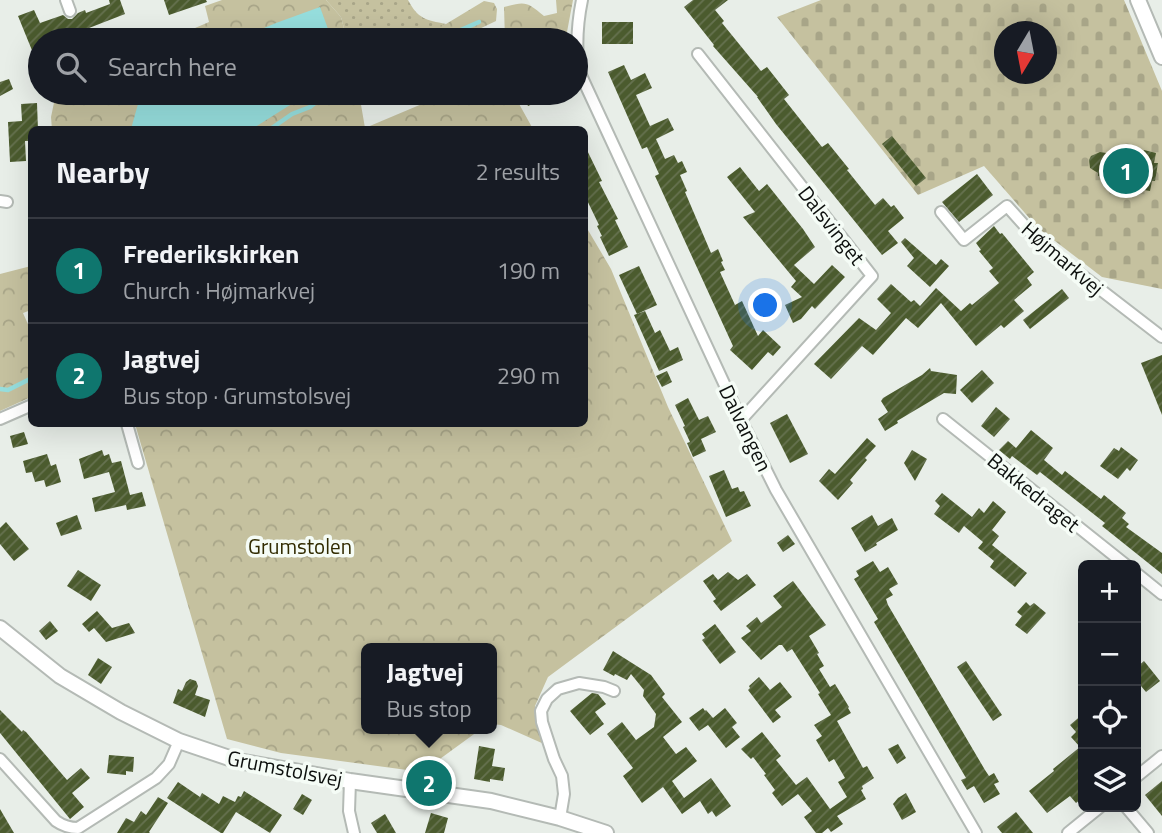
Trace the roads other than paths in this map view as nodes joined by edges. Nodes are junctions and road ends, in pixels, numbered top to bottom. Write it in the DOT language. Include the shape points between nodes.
graph roads {
  1 [pos="582,0"];
  2 [pos="1138,0"];
  3 [pos="578,28"];
  4 [pos="1161,50"];
  5 [pos="698,54"];
  6 [pos="588,90"];
  7 [pos="941,212"];
  8 [pos="1162,337"];
  9 [pos="28,407"];
  10 [pos="0,419"];
  11 [pos="943,419"];
  12 [pos="741,420"];
  13 [pos="128,427"];
  14 [pos="138,463"];
  15 [pos="1120,560"];
  16 [pos="1141,577"];
  17 [pos="1162,594"];
  18 [pos="0,628"];
  19 [pos="614,691"];
  20 [pos="179,741"];
  21 [pos="1162,756"];
  22 [pos="0,759"];
  23 [pos="1141,773"];
  24 [pos="351,781"];
  25 [pos="1094,812"];
  26 [pos="1130,812"];
  27 [pos="560,818"];
  28 [pos="354,833"];
  29 [pos="606,833"];
  30 [pos="976,833"];
  31 [pos="1068,833"];
  32 [pos="1148,833"];
  1 -- 3 [label="street, Dalvangen"];
  2 -- 4 [label="street"];
  5 -- 12 [label="street, Dalsvinget" via="872,276"];
  6 -- 12 [label="street, Dalvangen"];
  7 -- 8 [label="street, Højmarkvej" via="964,240 1007,206 1041,243"];
  9 -- 10 [label="street"];
  11 -- 15 [label="street, Bakkedraget"];
  12 -- 30 [label="street, Dalvangen" via="794,524"];
  13 -- 14 [label="street"];
  16 -- 17 [label="street"];
  18 -- 20 [label="street, Grumstolsvej" via="61,676"];
  19 -- 27 [label="street" via="579,683 568,686 547,699 541,711 562,776"];
  20 -- 22 [label="street" via="169,764 156,778 78,828 56,821"];
  20 -- 24 [label="street, Grumstolsvej" via="239,761"];
  21 -- 23 [label="street"];
  24 -- 27 [label="street, Grumstolsvej" via="491,801"];
  24 -- 28 [label="street" via="349,811"];
  25 -- 31 [label="street"];
  26 -- 32 [label="street"];
  27 -- 29 [label="street, Grumstolsvej"];
}
